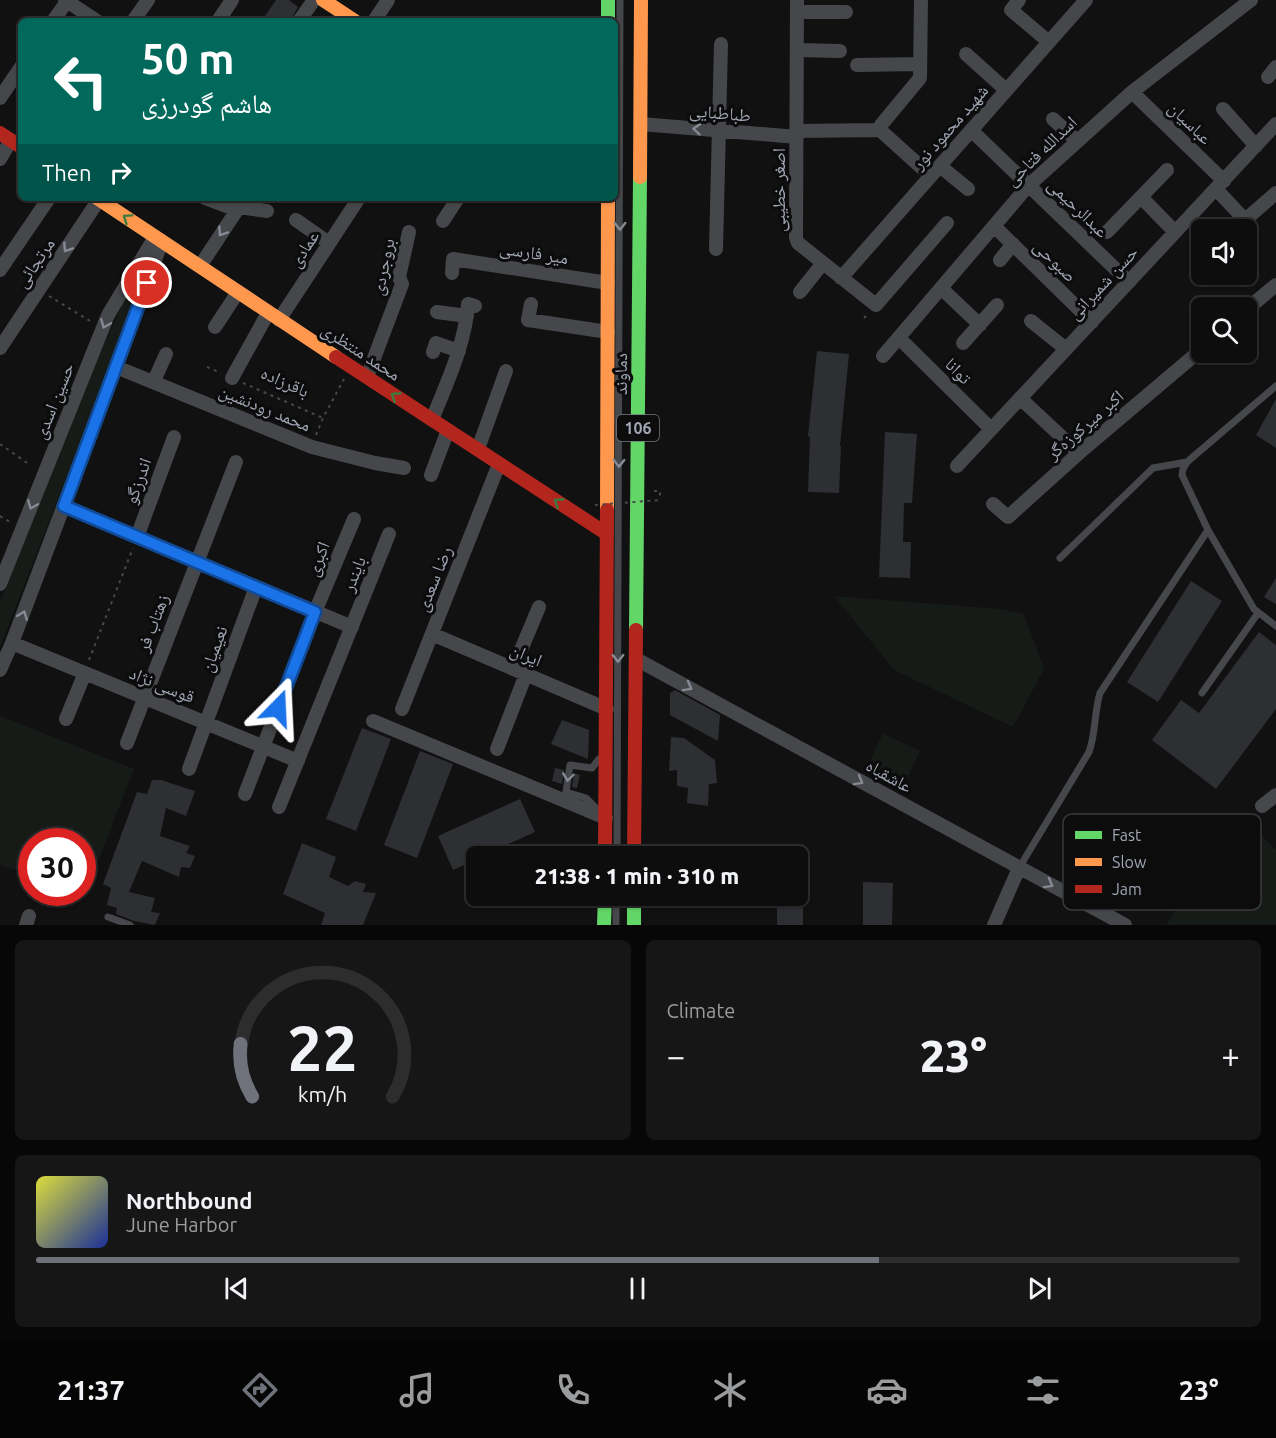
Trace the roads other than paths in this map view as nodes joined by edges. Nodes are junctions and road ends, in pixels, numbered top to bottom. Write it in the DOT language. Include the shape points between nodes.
graph roads {
  1 [pos="66,0"];
  2 [pos="148,0"];
  3 [pos="232,0"];
  4 [pos="314,0"];
  5 [pos="323,0"];
  6 [pos="388,0"];
  7 [pos="606,0"];
  8 [pos="620,0"];
  9 [pos="643,0"];
  10 [pos="921,0"];
  11 [pos="1019,0"];
  12 [pos="1086,0"];
  13 [pos="1251,0"];
  14 [pos="797,6"];
  15 [pos="846,12"];
  16 [pos="55,18"];
  17 [pos="93,18"];
  18 [pos="135,18"];
  19 [pos="220,18"];
  20 [pos="301,18"];
  21 [pos="350,18"];
  22 [pos="376,18"];
  23 [pos="608,18"];
  24 [pos="1049,42"];
  25 [pos="721,44"];
  26 [pos="797,50"];
  27 [pos="840,51"];
  28 [pos="966,54"];
  29 [pos="920,64"];
  30 [pos="857,65"];
  31 [pos="18,71"];
  32 [pos="1006,90"];
  33 [pos="1132,92"];
  34 [pos="632,94"];
  35 [pos="0,98"];
  36 [pos="1223,109"];
  37 [pos="1053,119"];
  38 [pos="641,124"];
  39 [pos="1276,124"];
  40 [pos="880,130"];
  41 [pos="971,130"];
  42 [pos="720,131"];
  43 [pos="797,134"];
  44 [pos="11,140"];
  45 [pos="1077,141"];
  46 [pos="1256,146"];
  47 [pos="0,159"];
  48 [pos="1167,170"];
  49 [pos="935,171"];
  50 [pos="1220,185"];
  51 [pos="1028,186"];
  52 [pos="968,189"];
  53 [pos="1276,193"];
  54 [pos="1141,197"];
  55 [pos="47,201"];
  56 [pos="98,201"];
  57 [pos="102,201"];
  58 [pos="220,201"];
  59 [pos="354,201"];
  60 [pos="456,201"];
  61 [pos="608,201"];
  62 [pos="240,205"];
  63 [pos="267,211"];
  64 [pos="296,220"];
  65 [pos="443,221"];
  66 [pos="947,223"];
  67 [pos="994,226"];
  68 [pos="409,232"];
  69 [pos="1107,232"];
  70 [pos="1175,232"];
  71 [pos="158,239"];
  72 [pos="329,243"];
  73 [pos="1013,244"];
  74 [pos="716,249"];
  75 [pos="1000,260"];
  76 [pos="823,263"];
  77 [pos="489,264"];
  78 [pos="200,266"];
  79 [pos="453,266"];
  80 [pos="0,270"];
  81 [pos="841,278"];
  82 [pos="487,279"];
  83 [pos="1129,282"];
  84 [pos="608,284"];
  85 [pos="1276,285"];
  86 [pos="941,288"];
  87 [pos="238,292"];
  88 [pos="800,292"];
  89 [pos="1257,301"];
  90 [pos="531,304"];
  91 [pos="998,305"];
  92 [pos="437,312"];
  93 [pos="274,316"];
  94 [pos="1031,321"];
  95 [pos="1092,322"];
  96 [pos="980,325"];
  97 [pos="6,327"];
  98 [pos="215,327"];
  99 [pos="608,332"];
  100 [pos="899,338"];
  101 [pos="963,343"];
  102 [pos="0,348"];
  103 [pos="1066,349"];
  104 [pos="459,351"];
  105 [pos="433,352"];
  106 [pos="166,354"];
  107 [pos="884,356"];
  108 [pos="1191,358"];
  109 [pos="116,367"];
  110 [pos="506,371"];
  111 [pos="366,377"];
  112 [pos="232,378"];
  113 [pos="154,381"];
  114 [pos="1276,386"];
  115 [pos="1020,398"];
  116 [pos="432,420"];
  117 [pos="992,429"];
  118 [pos="448,430"];
  119 [pos="174,437"];
  120 [pos="478,449"];
  121 [pos="1079,453"];
  122 [pos="236,462"];
  123 [pos="1187,462"];
  124 [pos="499,464"];
  125 [pos="957,466"];
  126 [pos="404,468"];
  127 [pos="431,475"];
  128 [pos="993,504"];
  129 [pos="64,506"];
  130 [pos="354,519"];
  131 [pos="1208,530"];
  132 [pos="389,534"];
  133 [pos="607,534"];
  134 [pos="137,537"];
  135 [pos="1060,558"];
  136 [pos="196,562"];
  137 [pos="0,584"];
  138 [pos="256,587"];
  139 [pos="539,607"];
  140 [pos="315,612"];
  141 [pos="1258,613"];
  142 [pos="1276,626"];
  143 [pos="352,627"];
  144 [pos="432,634"];
  145 [pos="12,643"];
  146 [pos="636,659"];
  147 [pos="0,670"];
  148 [pos="520,672"];
  149 [pos="84,673"];
  150 [pos="1202,693"];
  151 [pos="144,697"];
  152 [pos="402,709"];
  153 [pos="607,709"];
  154 [pos="66,719"];
  155 [pos="373,721"];
  156 [pos="205,723"];
  157 [pos="127,743"];
  158 [pos="264,747"];
  159 [pos="497,749"];
  160 [pos="606,750"];
  161 [pos="298,761"];
  162 [pos="189,769"];
  163 [pos="245,794"];
  164 [pos="1276,795"];
  165 [pos="1262,806"];
  166 [pos="279,807"];
  167 [pos="606,818"];
  168 [pos="605,846"];
  169 [pos="617,846"];
  170 [pos="626,846"];
  171 [pos="634,846"];
  172 [pos="1019,868"];
  173 [pos="1063,892"];
  174 [pos="605,906"];
  175 [pos="616,906"];
  176 [pos="626,906"];
  177 [pos="634,906"];
  178 [pos="1095,910"];
  179 [pos="108,917"];
  180 [pos="1120,924"];
  181 [pos="130,925"];
  182 [pos="604,925"];
  183 [pos="616,925"];
  184 [pos="626,925"];
  185 [pos="634,925"];
  186 [pos="994,925"];
  1 -- 16 [label="street"];
  1 -- 17 [label="street"];
  2 -- 18 [label="street"];
  3 -- 19 [label="street"];
  4 -- 20 [label="street"];
  5 -- 21 [label="main road"];
  6 -- 22 [label="street"];
  7 -- 23 [label="main road"];
  8 -- 169 [label="lane, one-way"];
  9 -- 38 [label="main road, دماوند / 106"];
  10 -- 29 [label="street"];
  11 -- 24 [label="street" via="1011,10"];
  12 -- 24 [label="street, شهید محمود نور"];
  13 -- 33 [label="street, اسدالله فتاحی"];
  14 -- 15 [label="street"];
  14 -- 26 [label="street, اصغر خطیبی"];
  24 -- 32 [label="street, شهید محمود نور"];
  25 -- 42 [label="street"];
  26 -- 27 [label="street"];
  26 -- 43 [label="street, اصغر خطیبی"];
  28 -- 32 [label="street"];
  29 -- 30 [label="street"];
  29 -- 40 [label="street" via="920,78 880,125"];
  31 -- 35 [label="street"];
  32 -- 41 [label="street, شهید محمود نور"];
  33 -- 45 [label="street, اسدالله فتاحی"];
  33 -- 50 [label="street, عباسیان"];
  34 -- 170 [label="lane"];
  36 -- 46 [label="street"];
  37 -- 45 [label="street"];
  42 -- 38 [label="street, طباطبایی, one-way"];
  38 -- 146 [label="main road, دماوند / 106"];
  39 -- 46 [label="street, حسن شمیرانی"];
  40 -- 43 [label="street, طباطبایی"];
  40 -- 49 [label="street"];
  41 -- 49 [label="street, شهید محمود نور"];
  41 -- 51 [label="street, عبدالرحیمی"];
  42 -- 43 [label="street, طباطبایی"];
  42 -- 74 [label="street"];
  43 -- 76 [label="street, اصغر خطیبی" via="796,238"];
  44 -- 47 [label="street"];
  45 -- 51 [label="street, اسدالله فتاحی"];
  46 -- 50 [label="street, حسن شمیرانی"];
  48 -- 54 [label="street"];
  49 -- 52 [label="street"];
  49 -- 81 [label="street, شهید محمود نور"];
  50 -- 53 [label="street, عباسیان" via="1245,220"];
  50 -- 70 [label="street, حسن شمیرانی"];
  51 -- 67 [label="street, اسدالله فتاحی"];
  51 -- 83 [label="street, عبدالرحیمی"];
  54 -- 69 [label="street"];
  54 -- 70 [label="street"];
  55 -- 80 [label="street"];
  56 -- 97 [label="street, مرتجائی, one-way" via="39,290"];
  71 -- 57 [label="main road, محمد منتظری, one-way"];
  58 -- 62 [label="street"];
  59 -- 72 [label="street, عمادی"];
  60 -- 65 [label="street"];
  61 -- 84 [label="main road, دماوند / 106"];
  62 -- 63 [label="street"];
  62 -- 78 [label="street, one-way"];
  64 -- 72 [label="street"];
  66 -- 81 [label="street, اصغر خطیبی" via="876,305"];
  67 -- 73 [label="street, صبوحی"];
  67 -- 86 [label="street, اسدالله فتاحی"];
  68 -- 111 [label="street, بروجردی" via="399,277 402,284"];
  70 -- 83 [label="street, حسن شمیرانی"];
  71 -- 78 [label="main road, محمد منتظری"];
  71 -- 109 [label="street"];
  71 -- 137 [label="street, حسین اسدی, one-way" via="108,315"];
  72 -- 93 [label="street, عمادی"];
  73 -- 75 [label="street"];
  73 -- 95 [label="street, صبوحی"];
  76 -- 81 [label="street, اصغر خطیبی"];
  76 -- 88 [label="street"];
  77 -- 79 [label="street, میر فارسی"];
  77 -- 82 [label="street"];
  77 -- 84 [label="street, میر فارسی"];
  78 -- 87 [label="main road, محمد منتظری"];
  83 -- 95 [label="street, حسن شمیرانی"];
  84 -- 99 [label="main road, دماوند / 106"];
  85 -- 89 [label="street"];
  86 -- 96 [label="street"];
  86 -- 100 [label="street, اسدالله فتاحی"];
  87 -- 93 [label="main road, محمد منتظری"];
  87 -- 98 [label="street"];
  90 -- 99 [label="street" via="528,320"];
  91 -- 96 [label="street"];
  92 -- 104 [label="street" via="470,316"];
  93 -- 111 [label="main road, محمد منتظری"];
  93 -- 112 [label="street, باقرزاده"];
  94 -- 103 [label="street"];
  95 -- 103 [label="street, حسن شمیرانی"];
  96 -- 101 [label="street"];
  97 -- 102 [label="street, مرتجائی"];
  99 -- 133 [label="main road, دماوند / 106"];
  100 -- 107 [label="street, اسدالله فتاحی"];
  100 -- 117 [label="street, توانا"];
  103 -- 115 [label="street, حسن شمیرانی"];
  104 -- 105 [label="street" via="436,343"];
  104 -- 116 [label="street"];
  106 -- 113 [label="street"];
  108 -- 121 [label="street, اکبر میرکوزه‌گر"];
  109 -- 113 [label="street, محمد رودنشین"];
  109 -- 129 [label="street"];
  110 -- 120 [label="street"];
  116 -- 111 [label="main road, محمد منتظری, one-way"];
  113 -- 126 [label="street, محمد رودنشین" via="312,447"];
  114 -- 123 [label="lane"];
  115 -- 117 [label="street, حسن شمیرانی"];
  115 -- 121 [label="street"];
  116 -- 118 [label="main road, محمد منتظری"];
  117 -- 125 [label="street, حسن شمیرانی"];
  118 -- 120 [label="main road, محمد منتظری"];
  118 -- 127 [label="street"];
  119 -- 134 [label="street, اندرزگو"];
  120 -- 124 [label="main road, محمد منتظری"];
  121 -- 128 [label="street, اکبر میرکوزه‌گر" via="1008,517"];
  122 -- 136 [label="street, زهتاب فر"];
  123 -- 131 [label="lane" via="1182,469 1185,483"];
  123 -- 135 [label="lane" via="1153,468"];
  133 -- 124 [label="main road, محمد منتظری, one-way"];
  124 -- 144 [label="street, رضا سعدی"];
  129 -- 134 [label="street"];
  145 -- 129 [label="street, one-way"];
  130 -- 140 [label="street, اکبری"];
  131 -- 141 [label="lane"];
  131 -- 172 [label="lane" via="1100,693 1089,752"];
  132 -- 143 [label="street, بایندر"];
  133 -- 153 [label="main road, دماوند / 106"];
  134 -- 136 [label="street"];
  136 -- 138 [label="street"];
  136 -- 151 [label="street, زهتاب فر"];
  138 -- 140 [label="street"];
  138 -- 156 [label="street, نعیمیان"];
  139 -- 148 [label="street"];
  140 -- 143 [label="street"];
  140 -- 158 [label="street, اکبری"];
  141 -- 142 [label="lane"];
  141 -- 150 [label="lane"];
  143 -- 161 [label="street, بایندر"];
  144 -- 148 [label="street, ایران"];
  144 -- 152 [label="street, رضا سعدی"];
  145 -- 147 [label="street"];
  145 -- 149 [label="street, قوسی نژاد"];
  146 -- 171 [label="main road, دماوند / 106"];
  146 -- 172 [label="street, عاشقباه, one-way"];
  148 -- 153 [label="street, ایران"];
  148 -- 159 [label="street"];
  149 -- 151 [label="street, قوسی نژاد"];
  149 -- 154 [label="street"];
  151 -- 156 [label="street, قوسی نژاد"];
  151 -- 157 [label="street, زهتاب فر"];
  153 -- 160 [label="main road, دماوند / 106"];
  155 -- 167 [label="street"];
  156 -- 158 [label="street, قوسی نژاد"];
  156 -- 162 [label="street, نعیمیان"];
  158 -- 161 [label="street, قوسی نژاد"];
  158 -- 163 [label="street, اکبری"];
  160 -- 167 [label="main road, دماوند / 106"];
  160 -- 167 [label="lane, one-way" via="592,768 570,765 566,792 586,798"];
  161 -- 166 [label="street, بایندر"];
  164 -- 165 [label="street"];
  167 -- 168 [label="main road, دماوند / 106"];
  172 -- 173 [label="street, عاشقباه, one-way"];
  172 -- 186 [label="street"];
  174 -- 182 [label="main road"];
  175 -- 183 [label="lane"];
  176 -- 184 [label="lane"];
  177 -- 185 [label="main road"];
  178 -- 180 [label="street, عاشقباه, one-way"];
  179 -- 181 [label="lane"];
}
